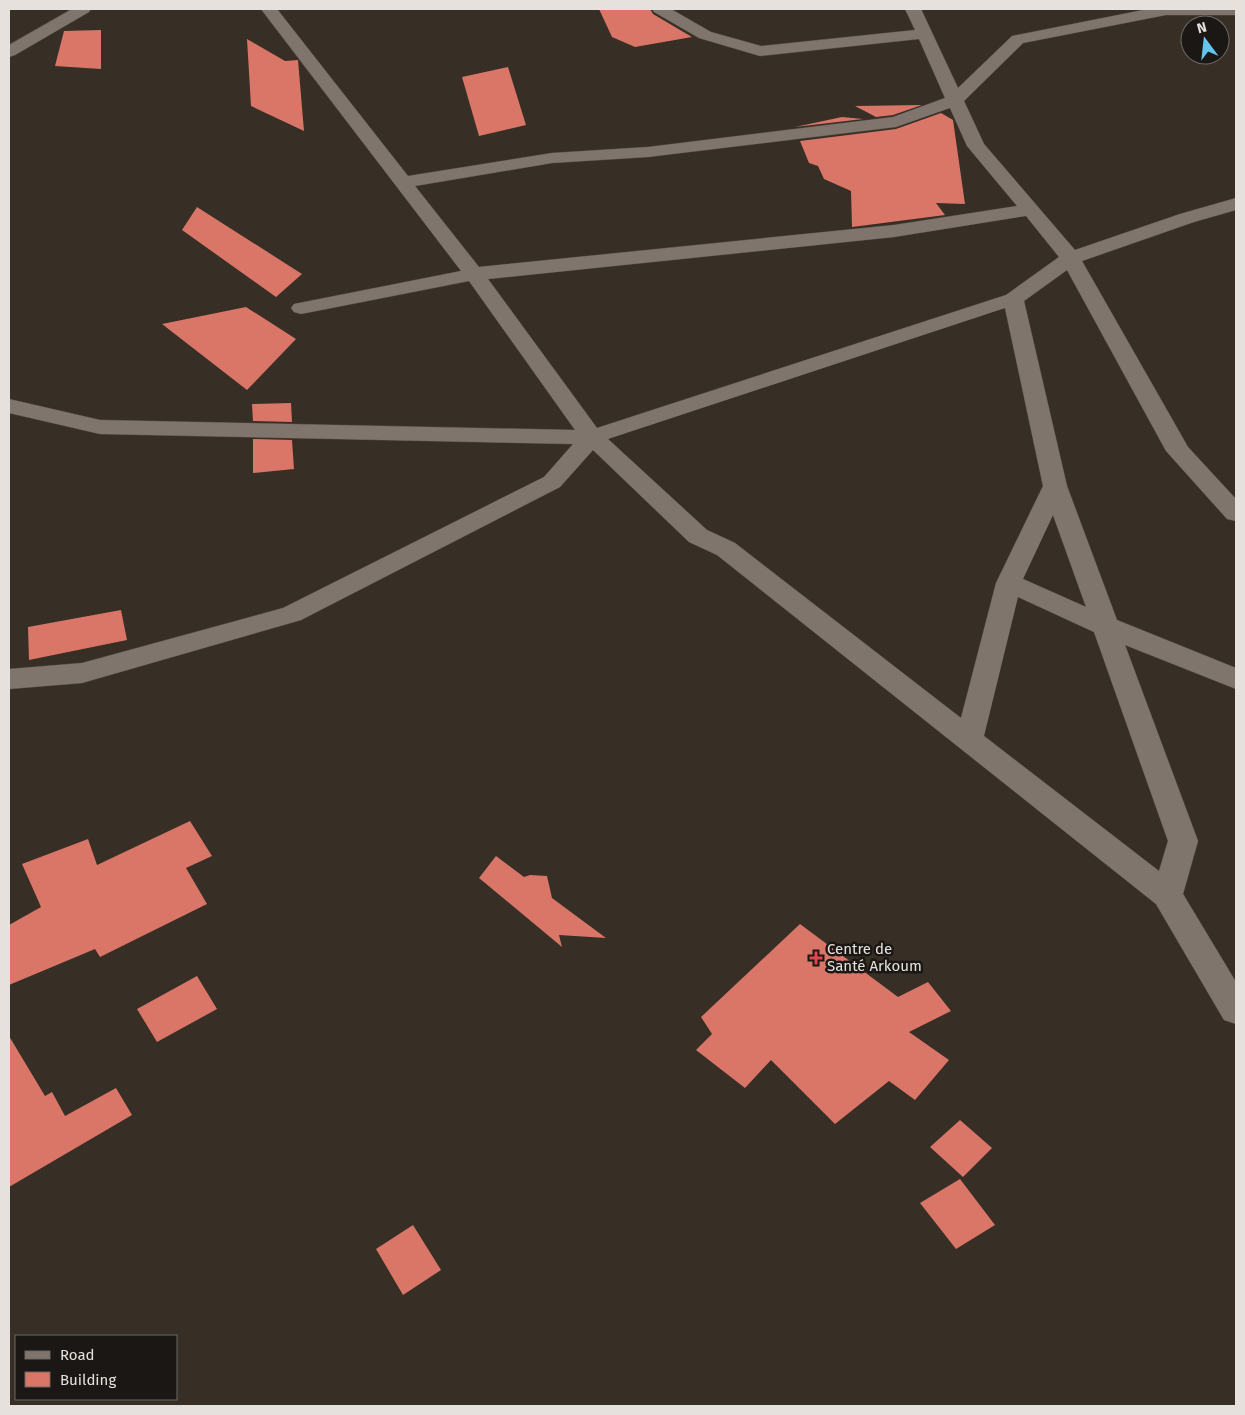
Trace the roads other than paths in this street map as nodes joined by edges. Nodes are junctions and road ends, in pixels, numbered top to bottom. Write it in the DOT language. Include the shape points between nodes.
graph roads {
  1 [pos="83,9"];
  2 [pos="269,9"];
  3 [pos="660,9"];
  4 [pos="913,9"];
  5 [pos="1089,9"];
  6 [pos="1236,10"];
  7 [pos="924,34"];
  8 [pos="1018,39"];
  9 [pos="9,52"];
  10 [pos="955,100"];
  11 [pos="403,182"];
  12 [pos="1236,204"];
  13 [pos="1030,210"];
  14 [pos="1071,258"];
  15 [pos="474,274"];
  16 [pos="1014,299"];
  17 [pos="301,308"];
  18 [pos="9,406"];
  19 [pos="592,437"];
  20 [pos="1055,486"];
  21 [pos="1236,513"];
  22 [pos="1010,582"];
  23 [pos="1105,626"];
  24 [pos="9,679"];
  25 [pos="1236,679"];
  26 [pos="970,740"];
  27 [pos="1167,895"];
  28 [pos="1236,1010"];
  1 -- 9 [label="street"];
  2 -- 11 [label="street"];
  3 -- 7 [label="street" via="705,35 760,51"];
  4 -- 7 [label="street"];
  5 -- 8 [label="street"];
  6 -- 8 [label="street" via="1166,10"];
  7 -- 10 [label="street"];
  8 -- 10 [label="street"];
  10 -- 11 [label="street" via="896,122 648,152 552,158"];
  10 -- 13 [label="street" via="976,146"];
  11 -- 15 [label="street"];
  12 -- 14 [label="street"];
  13 -- 14 [label="street"];
  13 -- 15 [label="street" via="894,231"];
  14 -- 16 [label="street"];
  14 -- 21 [label="street" via="1178,451"];
  15 -- 17 [label="street"];
  15 -- 19 [label="street"];
  16 -- 19 [label="street"];
  16 -- 20 [label="street"];
  18 -- 19 [label="street" via="100,427"];
  19 -- 24 [label="street" via="552,482 292,614 82,673"];
  19 -- 26 [label="street" via="698,536 726,549"];
  20 -- 22 [label="street"];
  20 -- 23 [label="street"];
  22 -- 23 [label="street"];
  22 -- 26 [label="street"];
  23 -- 25 [label="street"];
  23 -- 27 [label="street" via="1183,841"];
  26 -- 27 [label="street"];
  27 -- 28 [label="street"];
}
